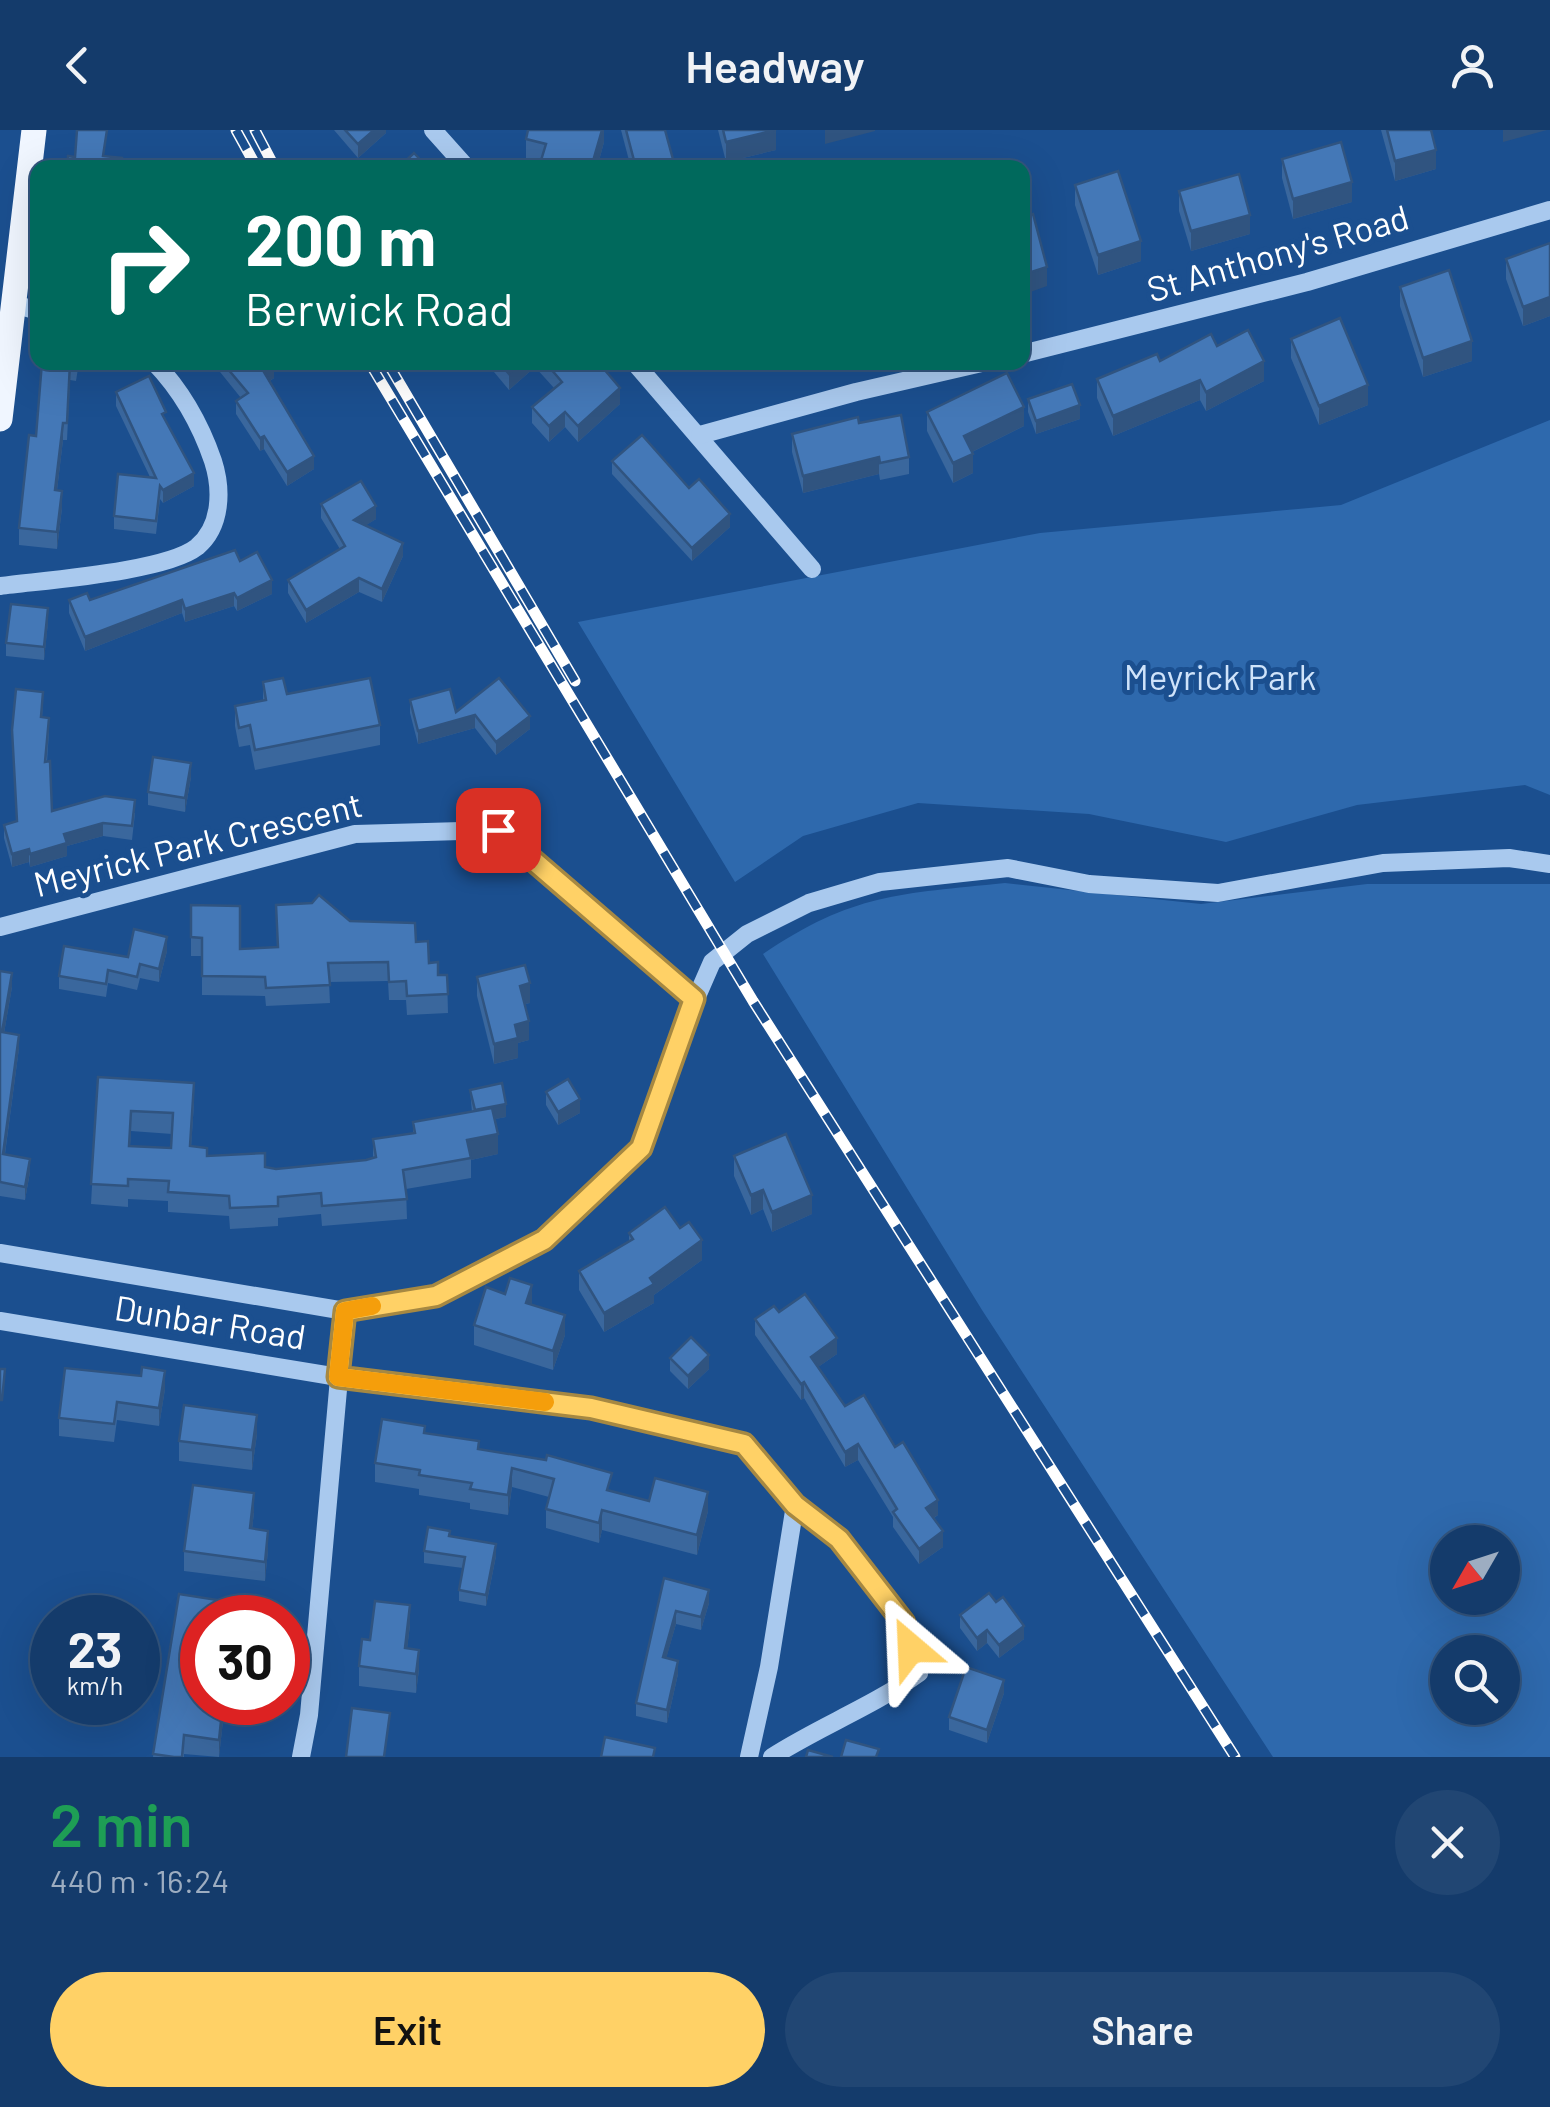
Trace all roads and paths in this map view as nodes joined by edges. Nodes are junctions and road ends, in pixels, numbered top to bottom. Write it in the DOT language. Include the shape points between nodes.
graph roads {
  1 [pos="34,130"];
  2 [pos="433,130"];
  3 [pos="33,160"];
  4 [pos="460,160"];
  5 [pos="1550,210"];
  6 [pos="30,218"];
  7 [pos="26,307"];
  8 [pos="1030,352"];
  9 [pos="162,370"];
  10 [pos="641,370"];
  11 [pos="951,370"];
  12 [pos="0,418"];
  13 [pos="700,435"];
  14 [pos="812,568"];
  15 [pos="0,586"];
  16 [pos="1550,864"];
  17 [pos="0,927"];
  18 [pos="694,999"];
  19 [pos="0,1253"];
  20 [pos="345,1311"];
  21 [pos="0,1321"];
  22 [pos="338,1377"];
  23 [pos="795,1505"];
  24 [pos="301,1757"];
  25 [pos="749,1757"];
  26 [pos="772,1757"];
  1 -- 3 [label="main road"];
  2 -- 4 [label="street"];
  5 -- 8 [label="street, St Anthony's Road" via="1288,287"];
  6 -- 7 [label="main road"];
  7 -- 12 [label="main road"];
  9 -- 15 [label="street" via="203,432 220,482 214,525 196,548 162,562"];
  10 -- 13 [label="street"];
  11 -- 13 [label="street"];
  13 -- 14 [label="street"];
  16 -- 18 [label="street" via="1509,858 1383,863 1218,893 1089,884 1008,868 880,882 809,903 747,934 712,962"];
  17 -- 18 [label="street, Meyrick Park Crescent" via="356,834 498,830"];
  18 -- 20 [label="street" via="641,1148 544,1240 436,1296"];
  19 -- 20 [label="street"];
  20 -- 22 [label="street"];
  21 -- 22 [label="street, Dunbar Road"];
  22 -- 23 [label="street, Dunbar Road" via="591,1408 744,1444"];
  22 -- 24 [label="street"];
  23 -- 25 [label="street"];
  23 -- 26 [label="street, Dunbar Road" via="839,1539 904,1623 919,1673 880,1702"];
}
